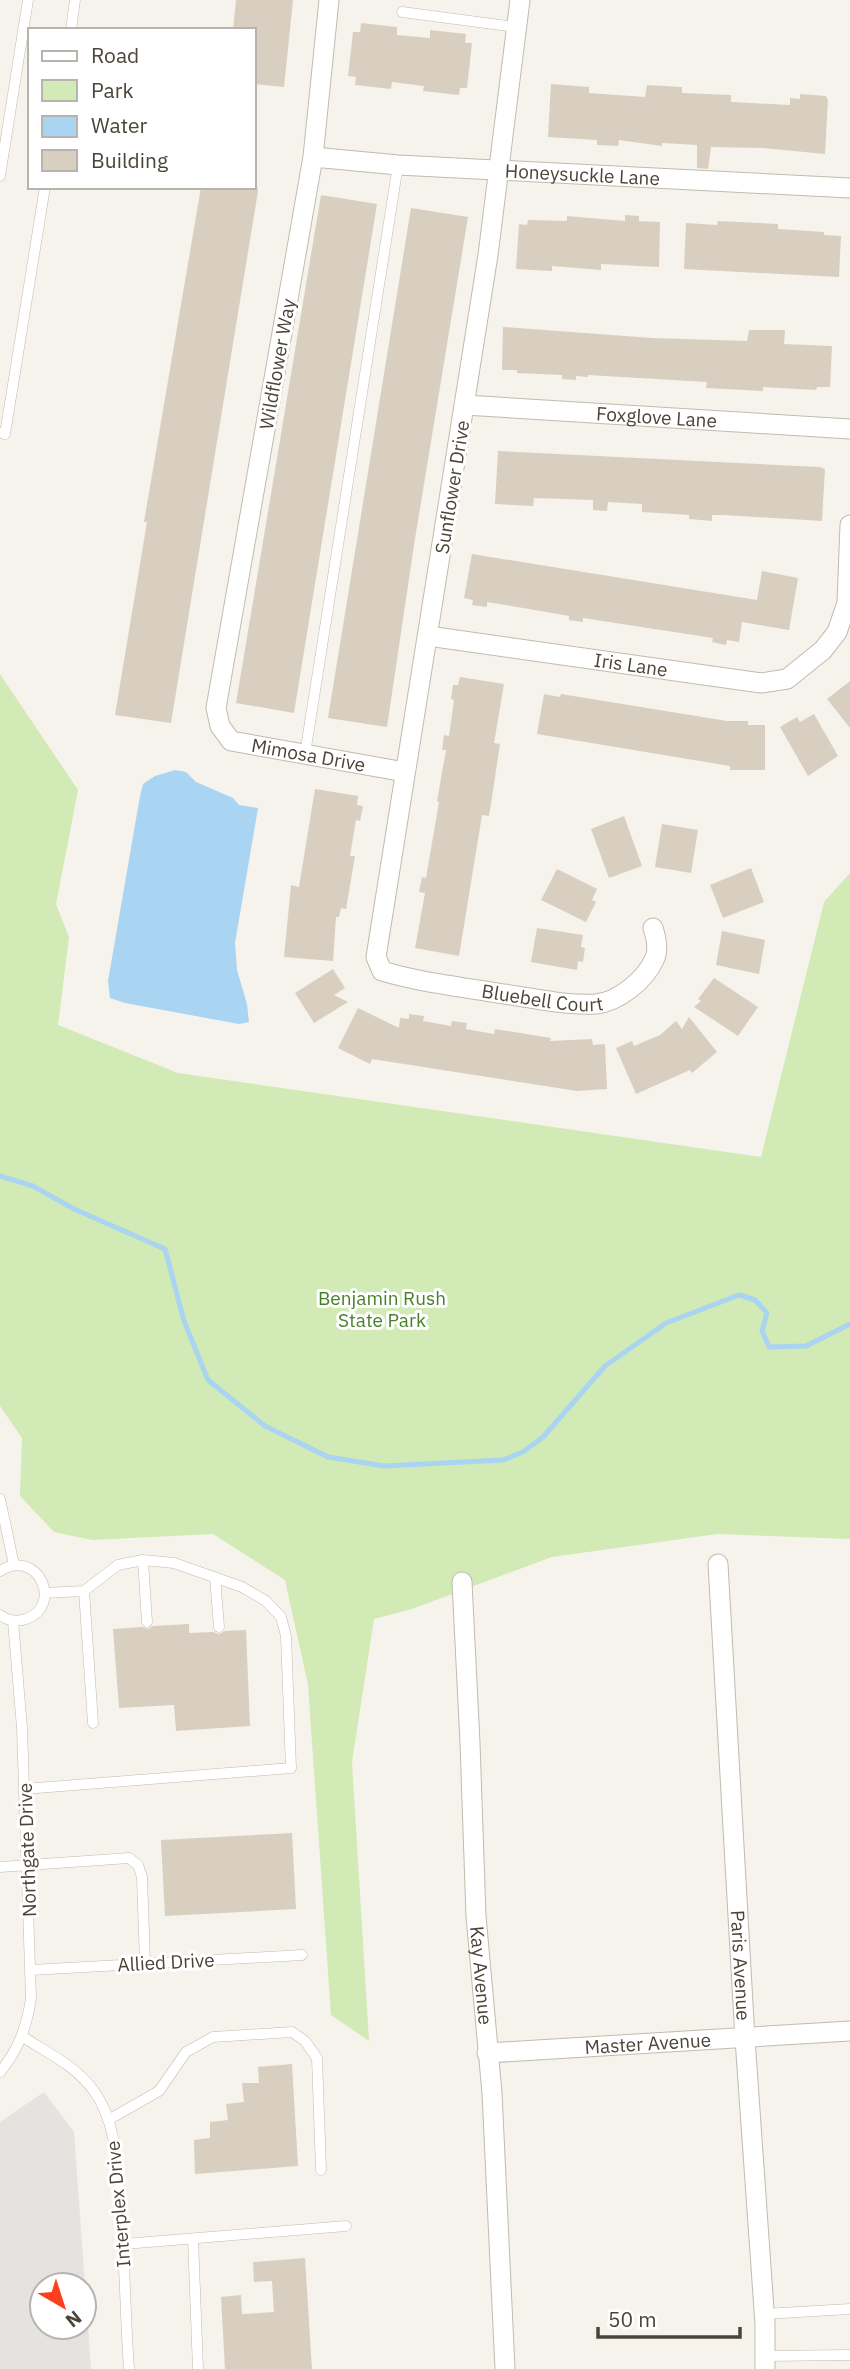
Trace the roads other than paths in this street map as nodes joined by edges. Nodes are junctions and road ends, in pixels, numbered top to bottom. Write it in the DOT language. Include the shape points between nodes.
graph roads {
  1 [pos="28,0"];
  2 [pos="75,0"];
  3 [pos="329,0"];
  4 [pos="520,0"];
  5 [pos="402,12"];
  6 [pos="516,27"];
  7 [pos="71,28"];
  8 [pos="313,157"];
  9 [pos="398,165"];
  10 [pos="499,170"];
  11 [pos="0,176"];
  12 [pos="850,187"];
  13 [pos="45,189"];
  14 [pos="465,405"];
  15 [pos="850,429"];
  16 [pos="0,433"];
  17 [pos="850,525"];
  18 [pos="428,636"];
  19 [pos="220,726"];
  20 [pos="305,754"];
  21 [pos="405,772"];
  22 [pos="653,928"];
  23 [pos="382,971"];
  24 [pos="0,1499"];
  25 [pos="143,1560"];
  26 [pos="719,1564"];
  27 [pos="14,1565"];
  28 [pos="0,1571"];
  29 [pos="215,1577"];
  30 [pos="462,1582"];
  31 [pos="84,1591"];
  32 [pos="45,1593"];
  33 [pos="0,1615"];
  34 [pos="13,1621"];
  35 [pos="147,1622"];
  36 [pos="219,1628"];
  37 [pos="93,1723"];
  38 [pos="24,1789"];
  39 [pos="28,1866"];
  40 [pos="0,1867"];
  41 [pos="302,1955"];
  42 [pos="145,1964"];
  43 [pos="31,1970"];
  44 [pos="850,2031"];
  45 [pos="23,2037"];
  46 [pos="745,2039"];
  47 [pos="487,2053"];
  48 [pos="0,2072"];
  49 [pos="108,2120"];
  50 [pos="321,2170"];
  51 [pos="346,2226"];
  52 [pos="193,2239"];
  53 [pos="124,2244"];
  54 [pos="850,2309"];
  55 [pos="764,2314"];
  56 [pos="850,2355"];
  57 [pos="765,2362"];
  58 [pos="129,2369"];
  59 [pos="198,2369"];
  60 [pos="505,2369"];
  1 -- 11 [label="lane"];
  2 -- 7 [label="lane"];
  3 -- 8 [label="street, Wildflower Way"];
  4 -- 6 [label="street, Sunflower Drive"];
  5 -- 6 [label="lane"];
  6 -- 10 [label="street, Sunflower Drive"];
  8 -- 9 [label="street, Honeysuckle Lane"];
  8 -- 19 [label="street, Wildflower Way" via="216,708"];
  9 -- 10 [label="street, Honeysuckle Lane"];
  9 -- 20 [label="lane"];
  10 -- 12 [label="street, Honeysuckle Lane"];
  10 -- 14 [label="street, Sunflower Drive"];
  13 -- 16 [label="lane" via="5,434"];
  14 -- 15 [label="street, Foxglove Lane"];
  14 -- 18 [label="street, Sunflower Drive"];
  17 -- 18 [label="street, Iris Lane" via="847,603 837,632 823,650 787,679 761,682"];
  18 -- 21 [label="street, Sunflower Drive"];
  19 -- 20 [label="street, Mimosa Drive" via="231,741"];
  20 -- 21 [label="street, Mimosa Drive"];
  21 -- 23 [label="street, Sunflower Drive" via="376,957"];
  22 -- 23 [label="street, Bluebell Court" via="655,959 620,997 597,1004 555,1002 406,979"];
  24 -- 27 [label="lane"];
  25 -- 29 [label="lane" via="174,1563"];
  25 -- 31 [label="lane" via="118,1564"];
  25 -- 35 [label="lane"];
  26 -- 46 [label="street, Paris Avenue"];
  27 -- 28 [label="lane"];
  27 -- 32 [label="lane" via="32,1569"];
  29 -- 36 [label="lane"];
  29 -- 38 [label="lane" via="266,1601 281,1617 286,1636 291,1768"];
  30 -- 47 [label="street, Kay Avenue" via="476,1916"];
  31 -- 32 [label="lane"];
  31 -- 37 [label="lane"];
  32 -- 34 [label="lane" via="39,1611"];
  33 -- 34 [label="lane"];
  34 -- 38 [label="lane, Northgate Drive"];
  38 -- 39 [label="lane, Northgate Drive"];
  39 -- 40 [label="lane"];
  39 -- 42 [label="lane" via="129,1858 138,1865"];
  39 -- 43 [label="lane, Northgate Drive"];
  41 -- 42 [label="lane, Allied Drive"];
  42 -- 43 [label="lane, Allied Drive"];
  43 -- 45 [label="lane, Northgate Drive"];
  44 -- 46 [label="street, Master Avenue"];
  45 -- 48 [label="lane, Northgate Drive"];
  45 -- 49 [label="lane, Interplex Drive" via="76,2071 102,2103"];
  46 -- 47 [label="street, Master Avenue"];
  46 -- 55 [label="street, Paris Avenue"];
  47 -- 60 [label="street, Kay Avenue"];
  49 -- 50 [label="lane" via="159,2091 186,2052 213,2037 292,2032 317,2058"];
  49 -- 53 [label="lane, Interplex Drive"];
  51 -- 52 [label="lane"];
  52 -- 53 [label="lane"];
  52 -- 59 [label="lane"];
  53 -- 58 [label="lane, Interplex Drive"];
  54 -- 55 [label="lane"];
  55 -- 57 [label="street, Paris Avenue"];
  56 -- 57 [label="lane"];
}
